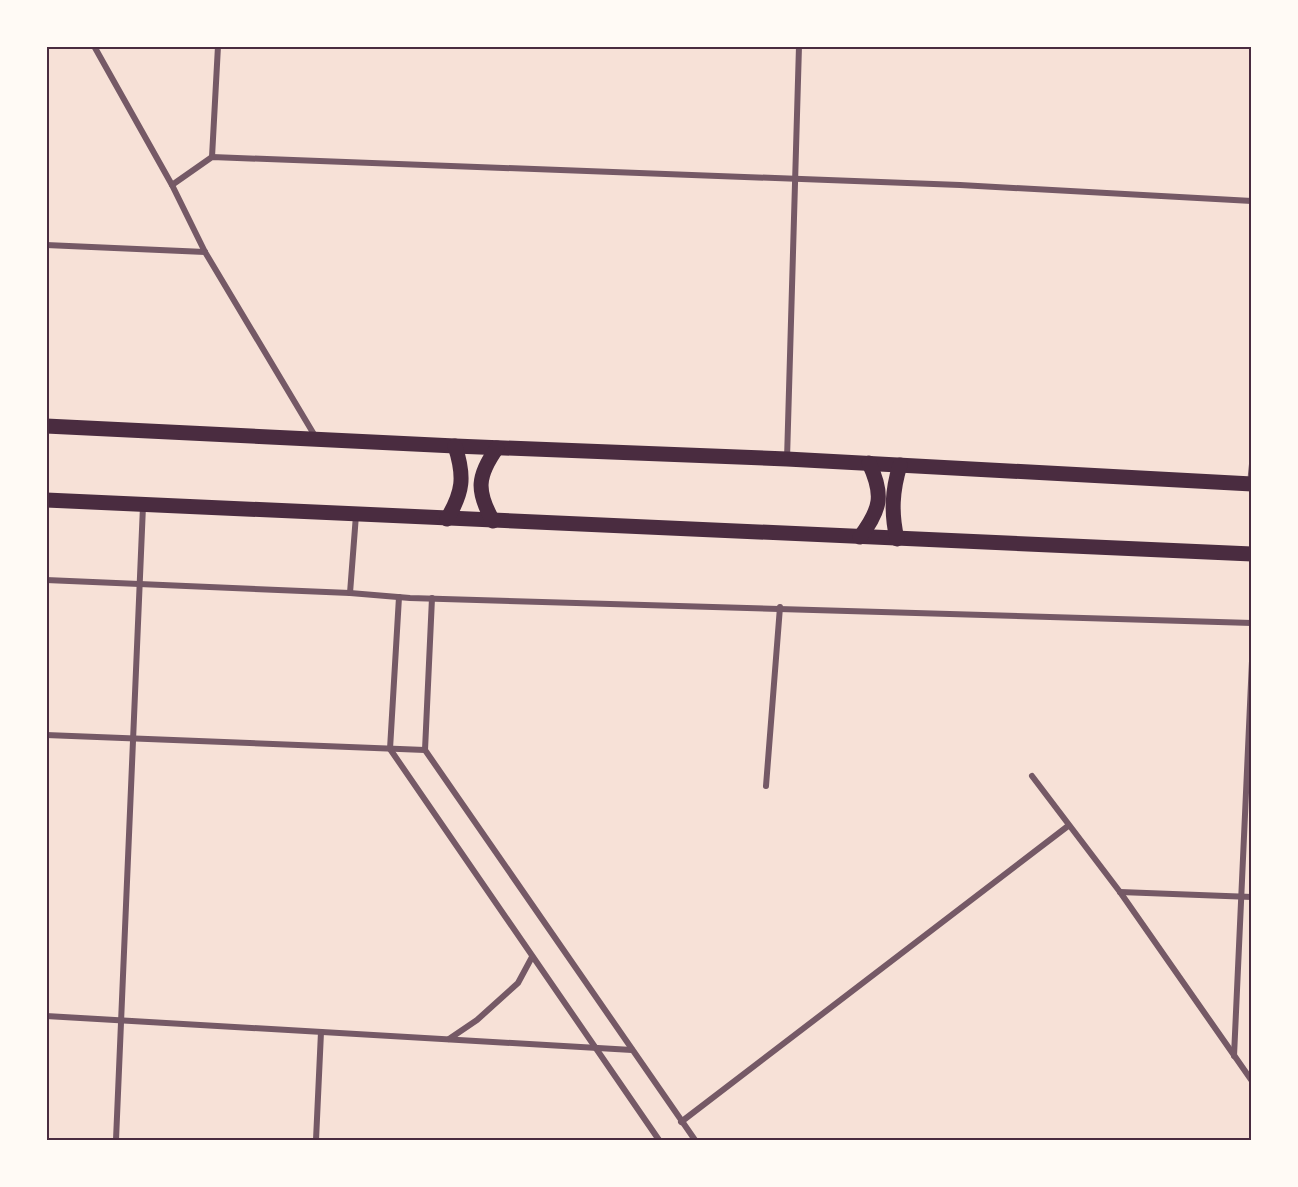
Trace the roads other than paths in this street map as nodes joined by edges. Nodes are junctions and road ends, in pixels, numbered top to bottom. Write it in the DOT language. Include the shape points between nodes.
graph roads {
  1 [pos="94,46"];
  2 [pos="218,46"];
  3 [pos="799,46"];
  4 [pos="212,157"];
  5 [pos="796,180"];
  6 [pos="172,185"];
  7 [pos="1251,201"];
  8 [pos="46,245"];
  9 [pos="206,252"];
  10 [pos="46,426"];
  11 [pos="317,439"];
  12 [pos="455,446"];
  13 [pos="497,448"];
  14 [pos="787,459"];
  15 [pos="869,463"];
  16 [pos="1251,464"];
  17 [pos="900,465"];
  18 [pos="1251,484"];
  19 [pos="46,500"];
  20 [pos="143,506"];
  21 [pos="356,515"];
  22 [pos="447,519"];
  23 [pos="493,521"];
  24 [pos="860,537"];
  25 [pos="897,539"];
  26 [pos="1251,554"];
  27 [pos="46,580"];
  28 [pos="139,584"];
  29 [pos="350,593"];
  30 [pos="399,597"];
  31 [pos="432,598"];
  32 [pos="780,608"];
  33 [pos="1251,623"];
  34 [pos="1251,661"];
  35 [pos="46,735"];
  36 [pos="133,739"];
  37 [pos="390,749"];
  38 [pos="425,750"];
  39 [pos="1032,776"];
  40 [pos="766,786"];
  41 [pos="1068,826"];
  42 [pos="1120,892"];
  43 [pos="1241,896"];
  44 [pos="1251,897"];
  45 [pos="531,957"];
  46 [pos="46,1016"];
  47 [pos="121,1020"];
  48 [pos="321,1032"];
  49 [pos="449,1039"];
  50 [pos="594,1047"];
  51 [pos="632,1050"];
  52 [pos="1234,1056"];
  53 [pos="1251,1081"];
  54 [pos="681,1122"];
  55 [pos="116,1140"];
  56 [pos="316,1140"];
  57 [pos="659,1140"];
  58 [pos="694,1140"];
  1 -- 6 [label="street"];
  2 -- 4 [label="street"];
  3 -- 5 [label="street"];
  4 -- 5 [label="street"];
  4 -- 6 [label="street"];
  5 -- 7 [label="street"];
  5 -- 14 [label="street"];
  6 -- 9 [label="street"];
  8 -- 9 [label="street"];
  9 -- 11 [label="street"];
  10 -- 11 [label="main road"];
  11 -- 12 [label="main road"];
  12 -- 13 [label="main road"];
  12 -- 22 [label="main road" via="462,484"];
  13 -- 14 [label="main road"];
  13 -- 23 [label="main road" via="485,464 480,483 483,504"];
  14 -- 15 [label="main road"];
  15 -- 17 [label="main road"];
  15 -- 24 [label="main road" via="877,481 879,501"];
  16 -- 18 [label="street"];
  17 -- 18 [label="main road"];
  17 -- 25 [label="main road" via="892,501"];
  19 -- 20 [label="main road"];
  20 -- 21 [label="main road"];
  20 -- 28 [label="street"];
  21 -- 22 [label="main road"];
  21 -- 29 [label="street"];
  22 -- 23 [label="main road"];
  23 -- 24 [label="main road"];
  24 -- 25 [label="main road"];
  25 -- 26 [label="main road"];
  27 -- 28 [label="street"];
  28 -- 29 [label="street"];
  28 -- 36 [label="street"];
  29 -- 30 [label="street"];
  30 -- 31 [label="street"];
  30 -- 37 [label="street"];
  31 -- 32 [label="street"];
  31 -- 38 [label="street"];
  32 -- 33 [label="street"];
  32 -- 40 [label="street"];
  34 -- 43 [label="street"];
  35 -- 36 [label="street"];
  36 -- 37 [label="street"];
  36 -- 47 [label="street"];
  37 -- 38 [label="street"];
  37 -- 45 [label="street"];
  38 -- 51 [label="street"];
  39 -- 41 [label="street"];
  41 -- 42 [label="street"];
  41 -- 54 [label="street"];
  42 -- 43 [label="street"];
  42 -- 52 [label="street"];
  43 -- 44 [label="street"];
  43 -- 52 [label="street"];
  45 -- 49 [label="street" via="518,983"];
  45 -- 50 [label="street"];
  46 -- 47 [label="street"];
  47 -- 48 [label="street"];
  47 -- 55 [label="street"];
  48 -- 49 [label="street"];
  48 -- 56 [label="street"];
  49 -- 50 [label="street"];
  50 -- 51 [label="street"];
  50 -- 57 [label="street"];
  51 -- 54 [label="street"];
  52 -- 53 [label="street"];
  54 -- 58 [label="street"];
}
